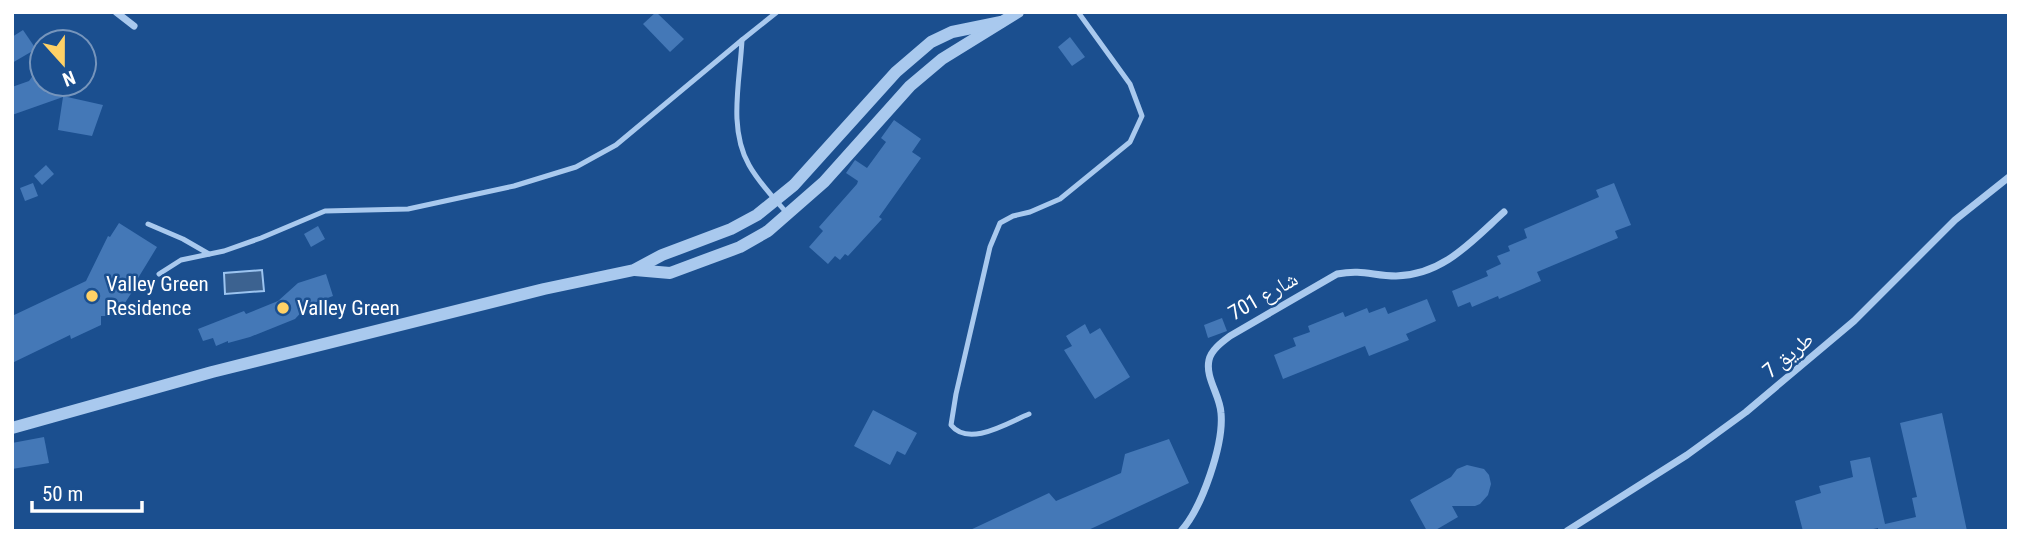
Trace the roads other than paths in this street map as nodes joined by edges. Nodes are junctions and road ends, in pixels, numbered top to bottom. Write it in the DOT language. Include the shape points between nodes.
graph roads {
  1 [pos="116,12"];
  2 [pos="777,12"];
  3 [pos="1018,12"];
  4 [pos="1078,12"];
  5 [pos="1001,22"];
  6 [pos="134,26"];
  7 [pos="742,40"];
  8 [pos="2009,177"];
  9 [pos="776,199"];
  10 [pos="1503,212"];
  11 [pos="788,215"];
  12 [pos="148,224"];
  13 [pos="209,254"];
  14 [pos="634,270"];
  15 [pos="159,274"];
  16 [pos="1029,414"];
  17 [pos="12,428"];
  18 [pos="1181,531"];
  19 [pos="1567,531"];
  1 -- 6 [label="street"];
  2 -- 7 [label="lane"];
  3 -- 5 [label="street"];
  4 -- 16 [label="lane" via="1129,84 1142,116 1130,142 1060,199 1000,223 990,247 951,425 966,434 979,434"];
  5 -- 9 [label="street" via="952,32 931,42 896,72 810,169"];
  5 -- 11 [label="street" via="942,59 910,86"];
  7 -- 9 [label="lane" via="739,142 748,164"];
  7 -- 13 [label="lane" via="616,145 576,167 524,184 408,209 325,211"];
  8 -- 19 [label="street, طريق 7" via="1955,220 1854,321 1746,412"];
  9 -- 11 [label="lane"];
  9 -- 14 [label="street" via="732,229"];
  10 -- 18 [label="street, شارع 701" via="1439,267 1392,276 1353,271 1337,274 1218,345 1209,358 1208,371 1221,411 1217,448 1196,509"];
  11 -- 14 [label="street" via="740,247 701,263 670,273"];
  12 -- 13 [label="lane"];
  13 -- 15 [label="lane" via="181,260"];
  14 -- 17 [label="street" via="212,372"];
}
